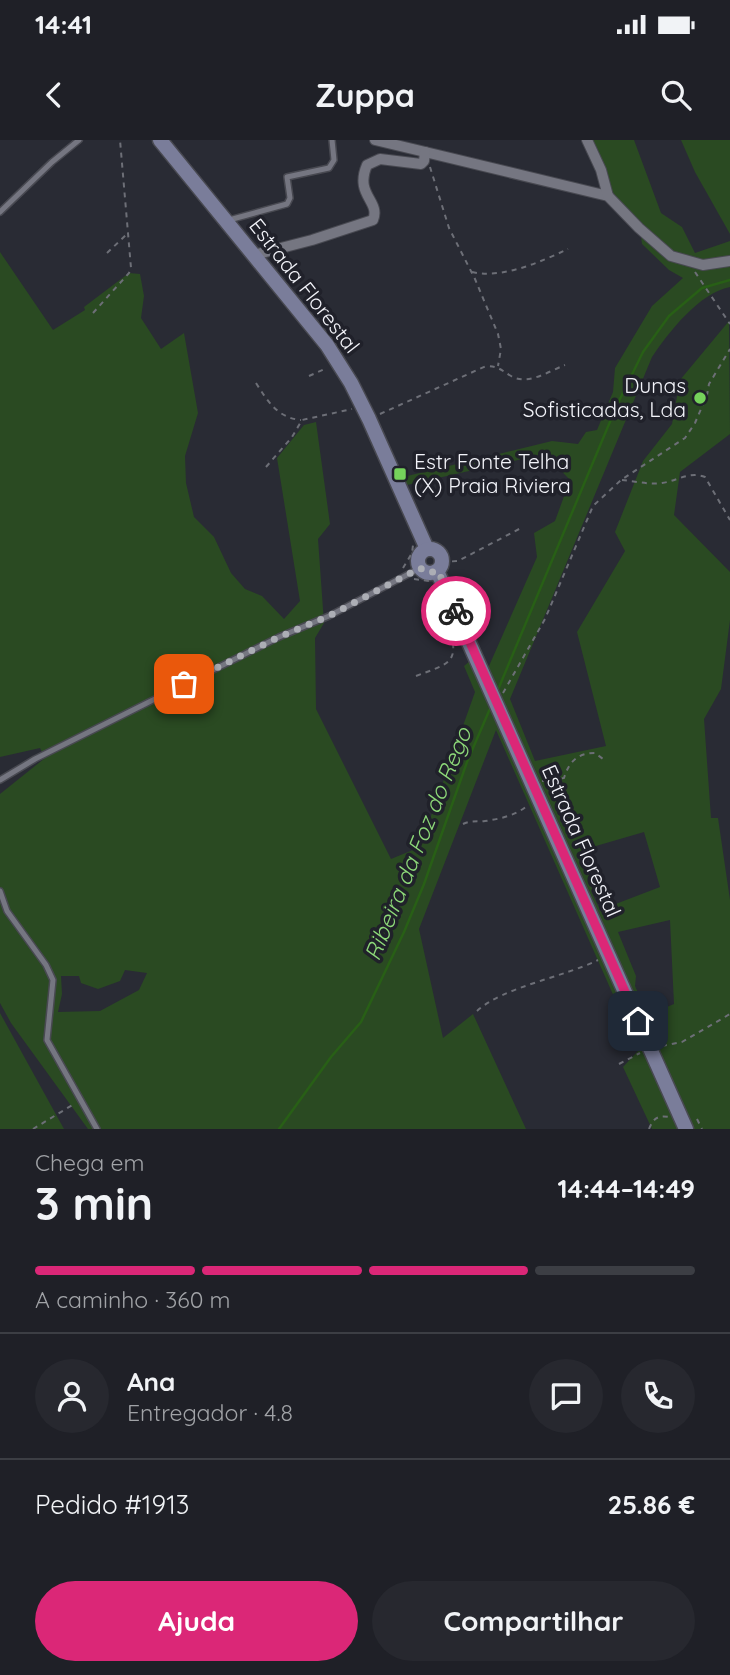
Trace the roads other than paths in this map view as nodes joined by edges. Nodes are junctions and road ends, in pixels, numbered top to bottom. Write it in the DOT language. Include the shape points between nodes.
graph roads {
  1 [pos="79,140"];
  2 [pos="160,140"];
  3 [pos="332,140"];
  4 [pos="375,140"];
  5 [pos="586,140"];
  6 [pos="426,152"];
  7 [pos="608,196"];
  8 [pos="0,212"];
  9 [pos="226,220"];
  10 [pos="254,254"];
  11 [pos="730,261"];
  12 [pos="420,546"];
  13 [pos="440,566"];
  14 [pos="420,568"];
  15 [pos="0,780"];
  16 [pos="0,891"];
  17 [pos="688,1123"];
  18 [pos="97,1129"];
  1 -- 8 [label="lane"];
  2 -- 9 [label="main road, Estrada Florestal"];
  3 -- 9 [label="lane" via="334,160 329,168 287,177 287,204"];
  4 -- 6 [label="street"];
  5 -- 7 [label="street"];
  6 -- 7 [label="street"];
  6 -- 10 [label="street" via="421,164 380,159 367,165 362,181 373,203 373,220"];
  7 -- 11 [label="street" via="671,256 703,265"];
  9 -- 10 [label="main road, Estrada Florestal"];
  10 -- 12 [label="main road, Estrada Florestal" via="338,363 366,413"];
  12 -- 13 [label="main road" via="440,554"];
  12 -- 14 [label="main road"];
  13 -- 14 [label="main road" via="428,573"];
  13 -- 17 [label="main road, Estrada Florestal" via="498,707"];
  14 -- 15 [label="lane"];
  16 -- 18 [label="lane" via="7,911 53,980 47,1040"];
}
